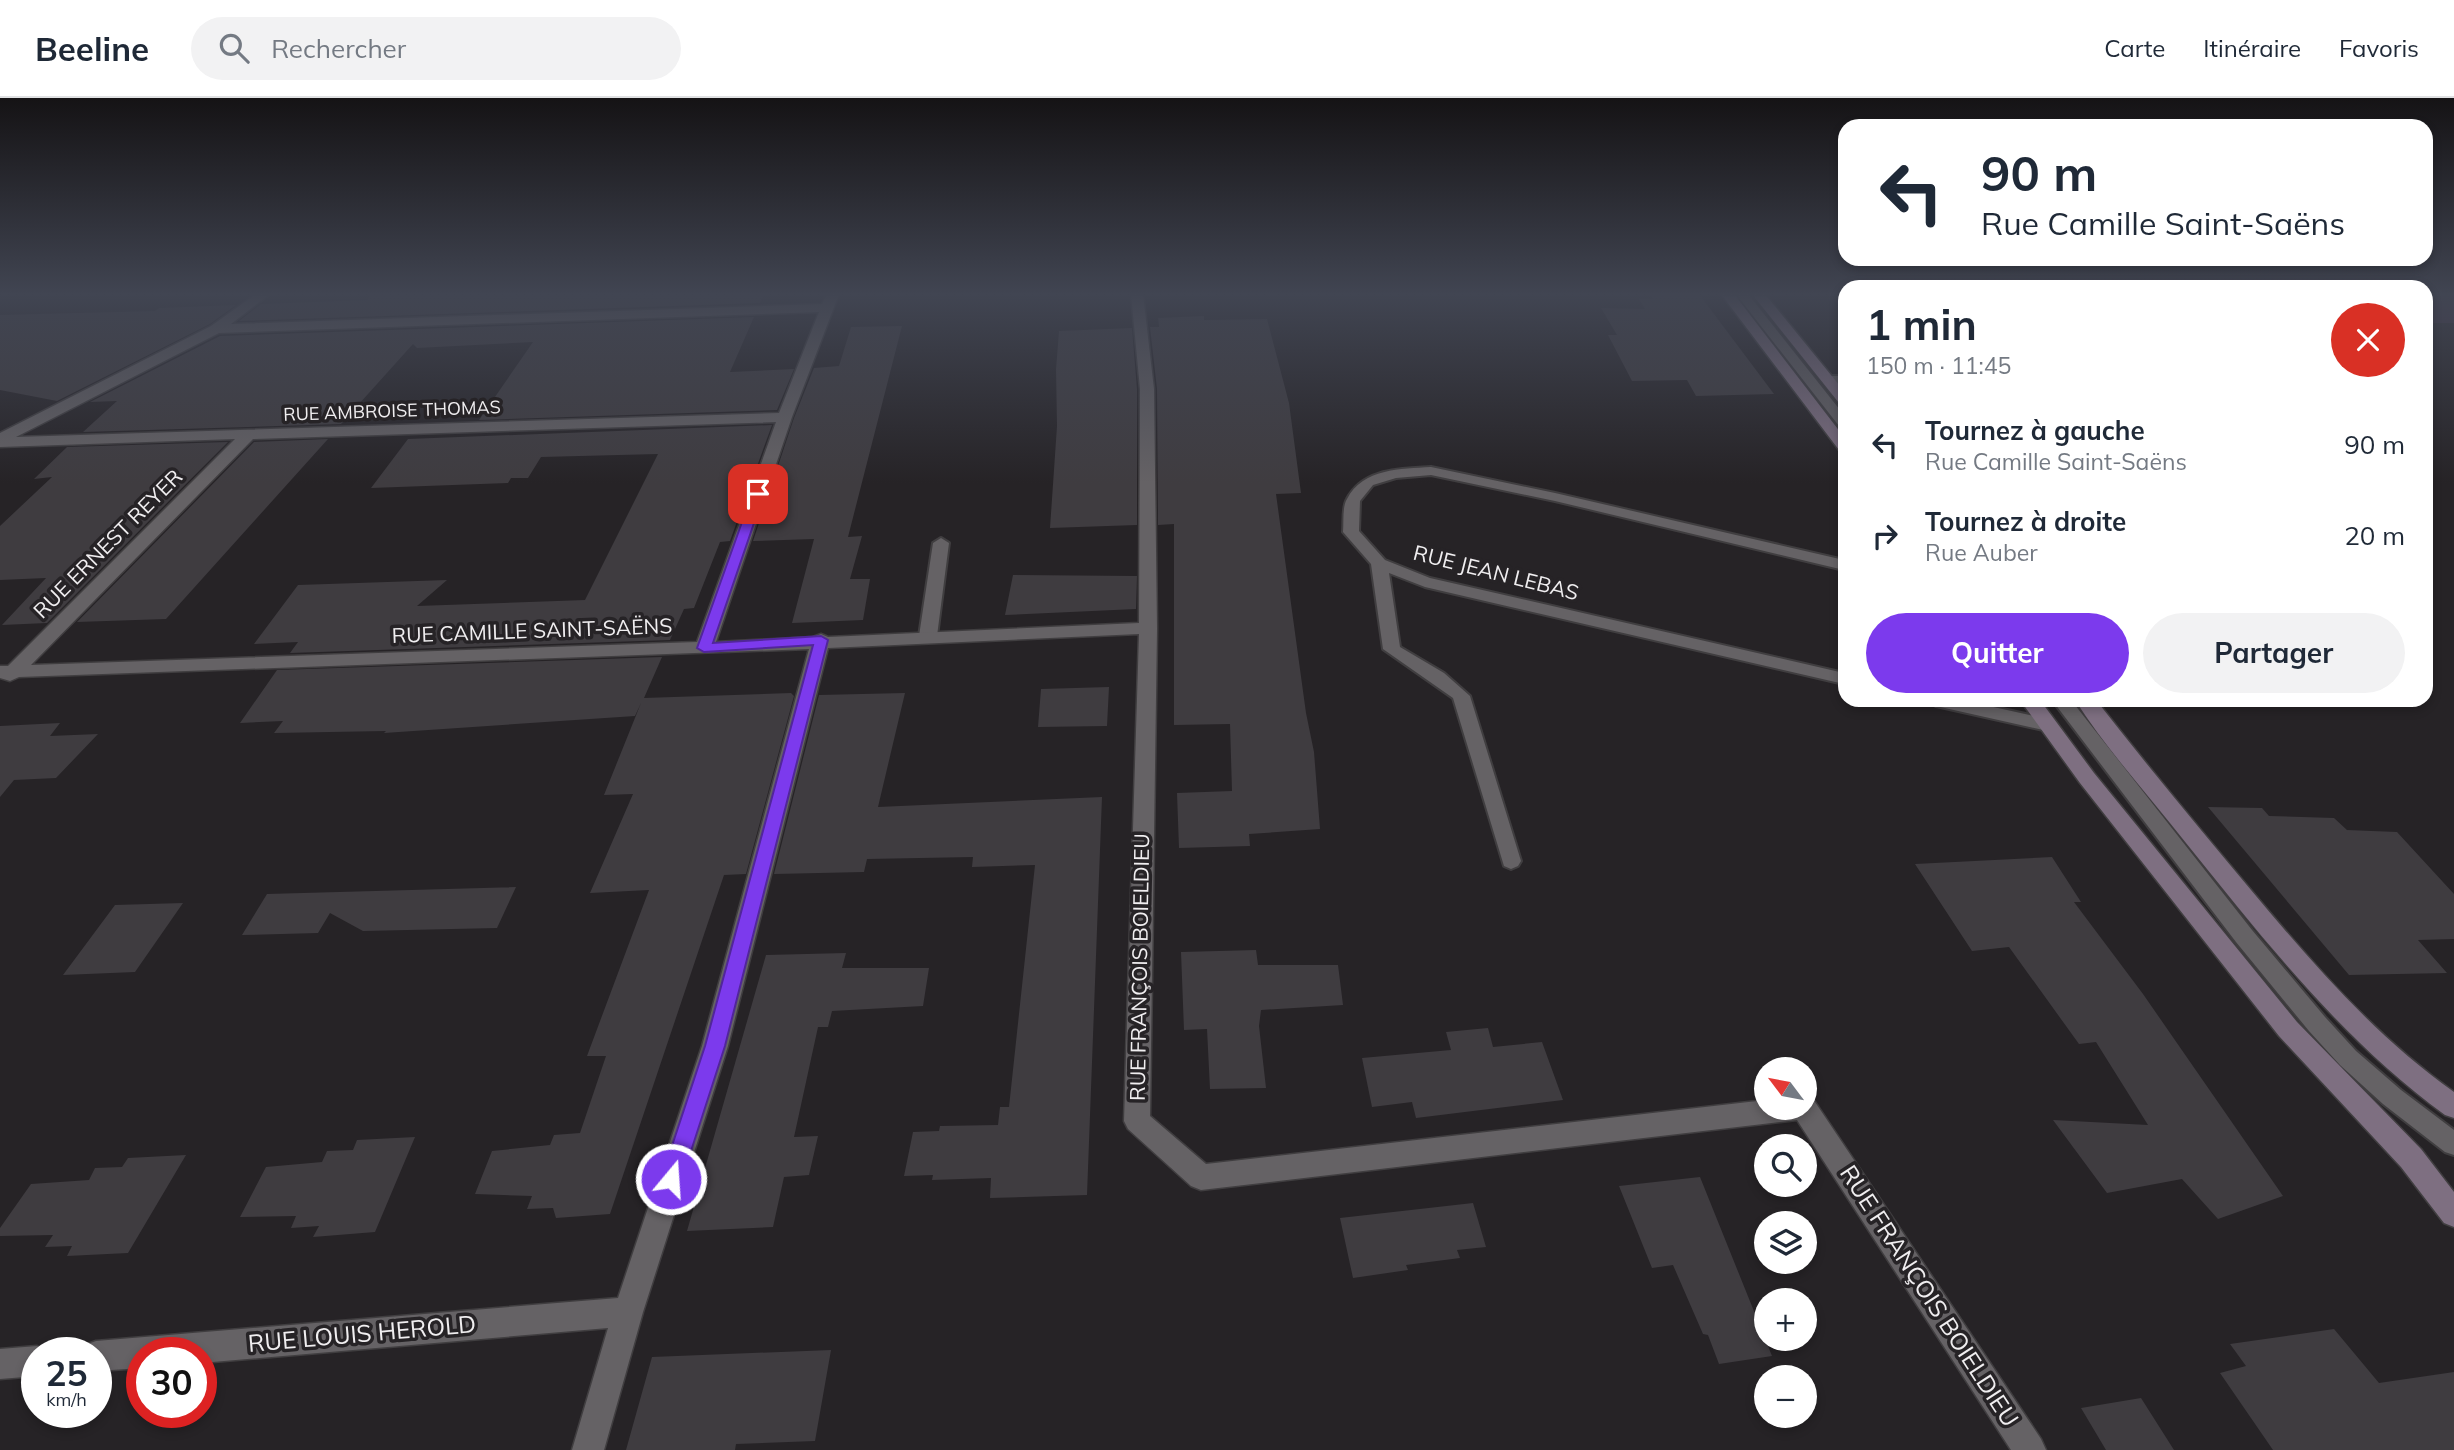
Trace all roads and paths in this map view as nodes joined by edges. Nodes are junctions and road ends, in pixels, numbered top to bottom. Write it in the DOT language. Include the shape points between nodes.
graph roads {
  1 [pos="160,357"];
  2 [pos="808,357"];
  3 [pos="1144,357"];
  4 [pos="1775,357"];
  5 [pos="1792,357"];
  6 [pos="1809,357"];
  7 [pos="1828,380"];
  8 [pos="1838,380"];
  9 [pos="1838,392"];
  10 [pos="1838,415"];
  11 [pos="785,417"];
  12 [pos="248,435"];
  13 [pos="2,437"];
  14 [pos="1838,439"];
  15 [pos="941,543"];
  16 [pos="1379,563"];
  17 [pos="1838,564"];
  18 [pos="1148,628"];
  19 [pos="928,636"];
  20 [pos="821,640"];
  21 [pos="704,648"];
  22 [pos="4,676"];
  23 [pos="1838,678"];
  24 [pos="1967,707"];
  25 [pos="2035,707"];
  26 [pos="2066,707"];
  27 [pos="2090,707"];
  28 [pos="2048,725"];
  29 [pos="1511,861"];
  30 [pos="2454,1107"];
  31 [pos="1754,1113"];
  32 [pos="1813,1120"];
  33 [pos="2454,1144"];
  34 [pos="2454,1214"];
  35 [pos="628,1312"];
  36 [pos="112,1355"];
  37 [pos="21,1362"];
  38 [pos="0,1364"];
  39 [pos="588,1450"];
  40 [pos="2030,1450"];
  1 -- 13 [label="street"];
  2 -- 11 [label="street"];
  3 -- 18 [label="street, RUE FRANÇOIS BOIELDIEU"];
  4 -- 14 [label="main road"];
  5 -- 10 [label="lane"];
  6 -- 7 [label="main road"];
  7 -- 8 [label="lane"];
  7 -- 9 [label="main road"];
  11 -- 12 [label="street, RUE AMBROISE THOMAS"];
  11 -- 21 [label="street"];
  12 -- 13 [label="street, RUE AMBROISE THOMAS"];
  12 -- 22 [label="street, RUE ERNEST REYER"];
  15 -- 19 [label="lane"];
  16 -- 17 [label="lane, RUE JEAN LEBAS" via="1352,532 1353,501 1368,482 1431,471"];
  16 -- 23 [label="lane, RUE JEAN LEBAS" via="1425,582"];
  16 -- 29 [label="lane" via="1392,649 1461,696"];
  18 -- 19 [label="street, RUE CAMILLE SAINT-SAËNS"];
  18 -- 31 [label="street, RUE FRANÇOIS BOIELDIEU" via="1137,1121 1201,1177"];
  19 -- 20 [label="street, RUE CAMILLE SAINT-SAËNS"];
  20 -- 21 [label="street, RUE CAMILLE SAINT-SAËNS"];
  20 -- 35 [label="street" via="715,1046"];
  21 -- 22 [label="street, RUE CAMILLE SAINT-SAËNS"];
  24 -- 28 [label="lane"];
  25 -- 28 [label="main road"];
  26 -- 33 [label="lane" via="2317,1024 2392,1097"];
  27 -- 30 [label="main road" via="2304,970 2369,1041"];
  28 -- 34 [label="main road" via="2288,1029 2412,1158"];
  32 -- 40 [label="street, RUE FRANÇOIS BOIELDIEU"];
  35 -- 36 [label="street, RUE LOUIS HEROLD"];
  35 -- 39 [label="street"];
  37 -- 38 [label="street"];
}
